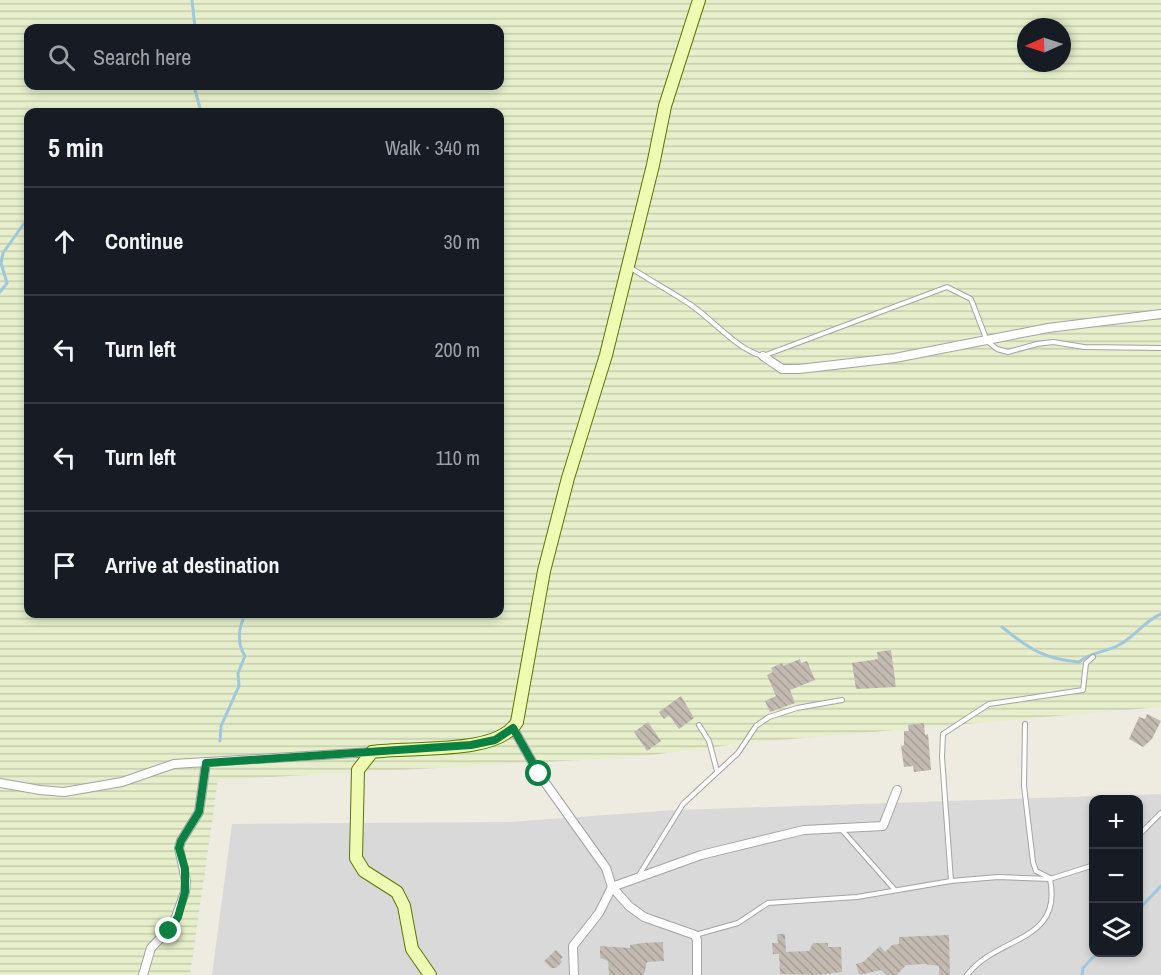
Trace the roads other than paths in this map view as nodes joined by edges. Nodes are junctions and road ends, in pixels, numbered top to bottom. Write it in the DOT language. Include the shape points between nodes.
graph roads {
  1 [pos="699,0"];
  2 [pos="628,266"];
  3 [pos="1161,314"];
  4 [pos="987,341"];
  5 [pos="1161,348"];
  6 [pos="763,356"];
  7 [pos="1093,657"];
  8 [pos="842,700"];
  9 [pos="1025,724"];
  10 [pos="699,725"];
  11 [pos="513,728"];
  12 [pos="372,752"];
  13 [pos="206,763"];
  14 [pos="717,772"];
  15 [pos="0,783"];
  16 [pos="897,790"];
  17 [pos="1161,813"];
  18 [pos="841,828"];
  19 [pos="1143,831"];
  20 [pos="1089,866"];
  21 [pos="637,878"];
  22 [pos="1050,879"];
  23 [pos="951,881"];
  24 [pos="612,887"];
  25 [pos="894,890"];
  26 [pos="694,935"];
  27 [pos="143,975"];
  28 [pos="430,975"];
  29 [pos="574,975"];
  30 [pos="697,975"];
  31 [pos="967,975"];
  1 -- 2 [label="street" via="665,106"];
  2 -- 6 [label="lane" via="692,306 746,351"];
  2 -- 11 [label="street" via="600,380 573,461 544,572 519,714"];
  3 -- 4 [label="street" via="1048,327"];
  4 -- 5 [label="lane" via="1008,352 1053,342 1084,347"];
  4 -- 6 [label="street" via="895,358 799,369 782,369"];
  4 -- 6 [label="lane" via="971,299 947,287"];
  7 -- 23 [label="lane" via="1086,663 1083,690 989,704 943,734"];
  8 -- 14 [label="lane" via="769,717 756,726 738,753"];
  9 -- 22 [label="lane" via="1024,786 1033,862 1036,871"];
  10 -- 14 [label="lane" via="710,741"];
  11 -- 12 [label="street" via="487,742"];
  11 -- 24 [label="street" via="539,774 606,868"];
  12 -- 13 [label="street"];
  12 -- 28 [label="street" via="358,770 356,858 364,871 398,892 412,949"];
  13 -- 15 [label="street" via="174,764 122,782 64,792"];
  13 -- 27 [label="street" via="199,812 179,848 185,869 185,892 173,925 151,948"];
  14 -- 21 [label="lane" via="682,804"];
  16 -- 18 [label="street" via="883,826"];
  17 -- 19 [label="lane"];
  18 -- 21 [label="street" via="793,833 702,855"];
  18 -- 25 [label="lane"];
  20 -- 22 [label="lane"];
  21 -- 24 [label="street"];
  22 -- 23 [label="lane" via="998,877"];
  22 -- 31 [label="lane" via="1054,899 1046,920 1023,938 989,955"];
  23 -- 25 [label="lane"];
  24 -- 26 [label="street" via="636,912"];
  24 -- 29 [label="street" via="599,913 573,946"];
  25 -- 26 [label="lane" via="857,897 768,903 738,922"];
  26 -- 30 [label="street"];
}
